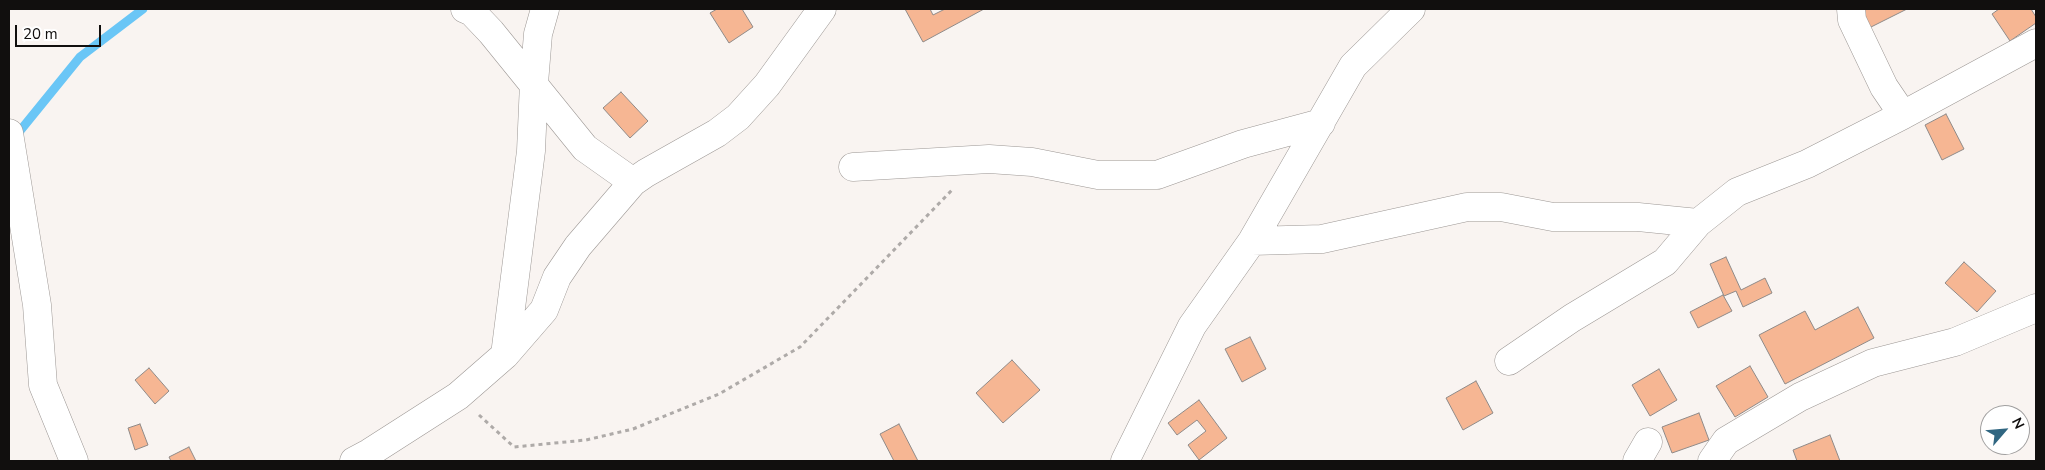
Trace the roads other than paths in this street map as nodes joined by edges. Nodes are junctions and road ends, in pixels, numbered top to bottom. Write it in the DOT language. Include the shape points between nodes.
graph roads {
  1 [pos="465,9"];
  2 [pos="545,9"];
  3 [pos="822,9"];
  4 [pos="1411,9"];
  5 [pos="1851,9"];
  6 [pos="2036,43"];
  7 [pos="534,83"];
  8 [pos="1903,115"];
  9 [pos="1321,123"];
  10 [pos="9,132"];
  11 [pos="853,167"];
  12 [pos="633,182"];
  13 [pos="1698,223"];
  14 [pos="1252,241"];
  15 [pos="2036,308"];
  16 [pos="505,355"];
  17 [pos="1509,360"];
  18 [pos="74,461"];
  19 [pos="354,461"];
  20 [pos="1125,461"];
  21 [pos="1712,461"];
  1 -- 7 [label="street" via="491,32"];
  2 -- 7 [label="street" via="538,34"];
  3 -- 12 [label="street" via="767,85 738,117"];
  4 -- 9 [label="street" via="1352,66"];
  5 -- 8 [label="street" via="1852,20 1884,87"];
  6 -- 8 [label="street"];
  7 -- 12 [label="street" via="585,148"];
  7 -- 16 [label="street" via="531,151"];
  8 -- 13 [label="street" via="1807,164 1736,192"];
  9 -- 11 [label="street" via="1243,144 1157,175 1098,175 1032,162 988,159"];
  9 -- 14 [label="street"];
  10 -- 18 [label="street" via="37,305 43,385"];
  12 -- 16 [label="street" via="578,246 557,277 544,310"];
  13 -- 14 [label="street" via="1638,217 1553,217 1501,207 1467,207 1322,239"];
  13 -- 17 [label="street" via="1665,262"];
  14 -- 20 [label="street" via="1192,326"];
  15 -- 21 [label="street" via="1955,342 1865,366 1800,398 1726,441"];
  16 -- 19 [label="street" via="458,396"];
}
